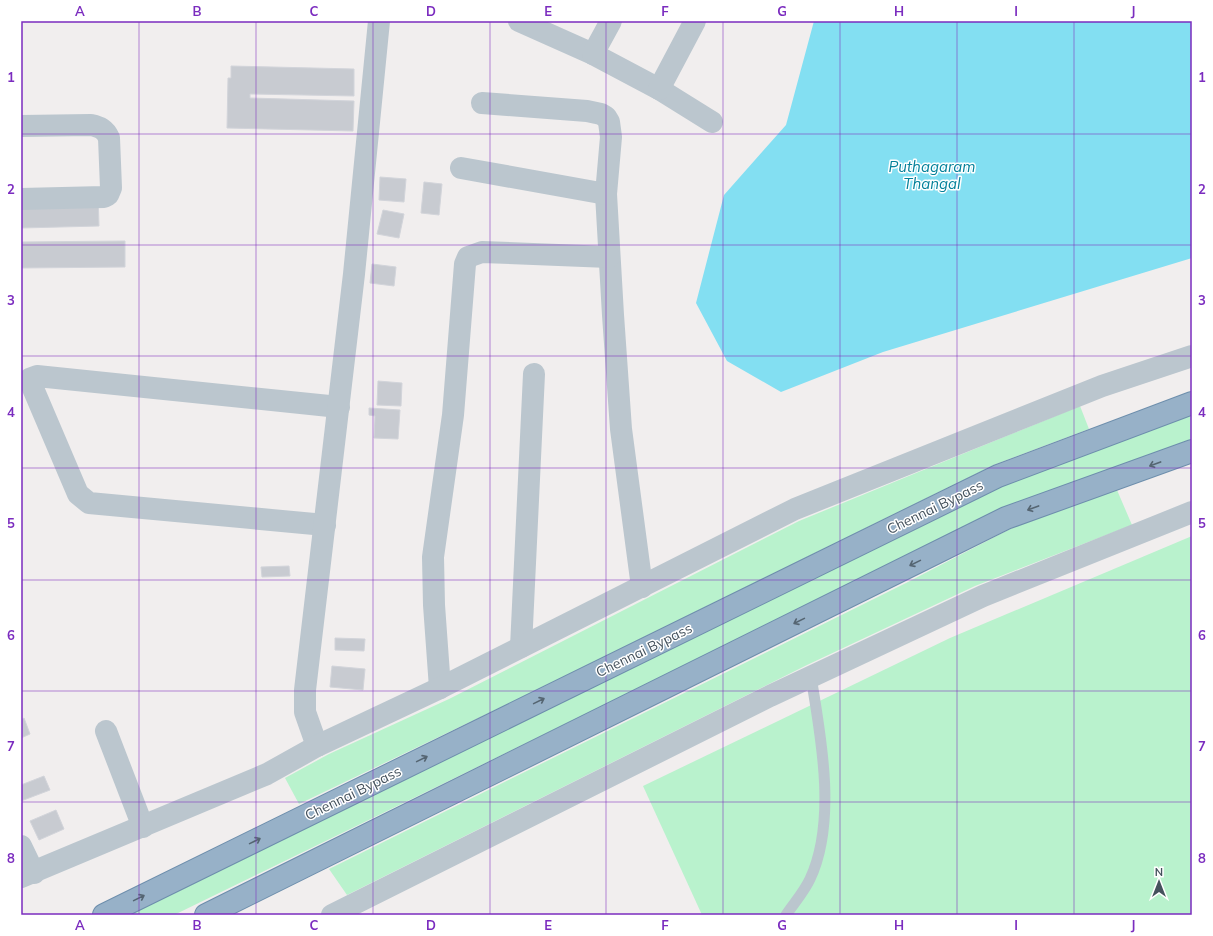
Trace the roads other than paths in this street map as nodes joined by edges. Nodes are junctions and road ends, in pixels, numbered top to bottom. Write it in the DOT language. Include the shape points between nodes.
graph roads {
  1 [pos="379,21"];
  2 [pos="519,21"];
  3 [pos="611,21"];
  4 [pos="695,21"];
  5 [pos="593,54"];
  6 [pos="659,90"];
  7 [pos="482,103"];
  8 [pos="712,122"];
  9 [pos="21,126"];
  10 [pos="461,168"];
  11 [pos="606,194"];
  12 [pos="21,199"];
  13 [pos="609,257"];
  14 [pos="1192,356"];
  15 [pos="534,374"];
  16 [pos="1192,404"];
  17 [pos="339,407"];
  18 [pos="1192,451"];
  19 [pos="1192,512"];
  20 [pos="325,525"];
  21 [pos="642,587"];
  22 [pos="522,647"];
  23 [pos="811,677"];
  24 [pos="440,688"];
  25 [pos="106,731"];
  26 [pos="317,746"];
  27 [pos="143,827"];
  28 [pos="21,846"];
  29 [pos="28,875"];
  30 [pos="104,915"];
  31 [pos="206,915"];
  32 [pos="332,915"];
  33 [pos="786,915"];
  1 -- 17 [label="street"];
  2 -- 5 [label="street"];
  3 -- 5 [label="street"];
  4 -- 6 [label="street"];
  5 -- 6 [label="street"];
  6 -- 8 [label="street"];
  7 -- 11 [label="street" via="587,111 606,117 611,137"];
  9 -- 12 [label="street" via="99,127 109,138 111,188 104,197"];
  10 -- 11 [label="street"];
  11 -- 13 [label="street"];
  13 -- 21 [label="street" via="621,429"];
  13 -- 24 [label="street" via="482,252 468,258 465,264 453,415 433,557"];
  14 -- 21 [label="street" via="1102,386 795,509"];
  15 -- 22 [label="street"];
  30 -- 16 [label="highway, Chennai Bypass, one-way" via="998,476"];
  17 -- 20 [label="street"];
  17 -- 20 [label="street" via="38,376 29,379 78,494 89,503"];
  18 -- 31 [label="highway, one-way" via="1006,518"];
  19 -- 23 [label="street" via="983,596"];
  20 -- 26 [label="street" via="305,690 305,712"];
  21 -- 22 [label="street"];
  22 -- 24 [label="street"];
  23 -- 32 [label="street"];
  23 -- 33 [label="lane" via="822,748 824,806 820,850 810,880"];
  24 -- 26 [label="street"];
  25 -- 27 [label="street"];
  26 -- 27 [label="street" via="267,774"];
  27 -- 29 [label="street"];
  28 -- 29 [label="street"];
}
